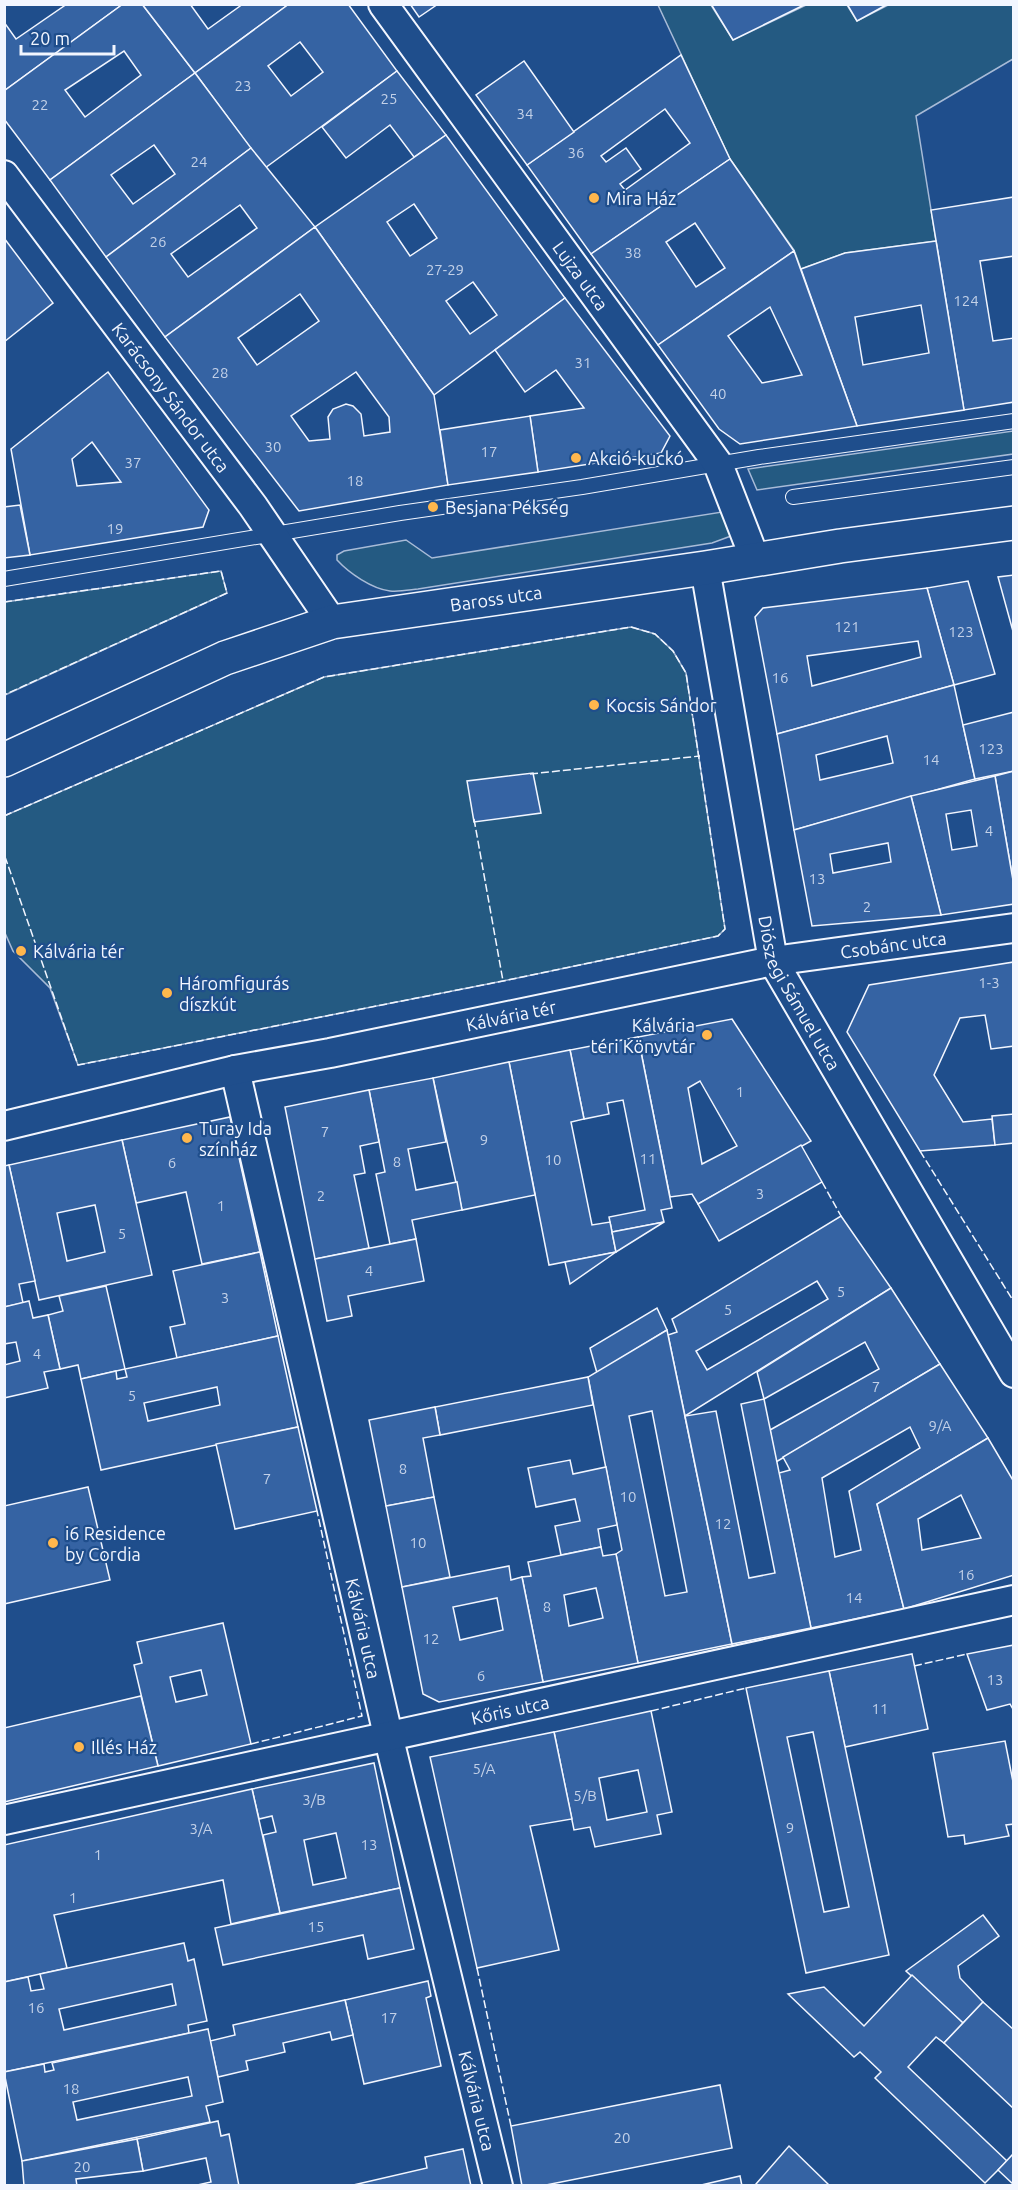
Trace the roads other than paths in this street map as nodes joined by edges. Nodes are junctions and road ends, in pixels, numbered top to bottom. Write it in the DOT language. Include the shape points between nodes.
graph roads {
  1 [pos="383,4"];
  2 [pos="4,175"];
  3 [pos="1014,421"];
  4 [pos="718,464"];
  5 [pos="1014,467"];
  6 [pos="794,497"];
  7 [pos="1014,523"];
  8 [pos="273,534"];
  9 [pos="755,559"];
  10 [pos="705,568"];
  11 [pos="4,579"];
  12 [pos="332,622"];
  13 [pos="4,760"];
  14 [pos="1014,928"];
  15 [pos="773,961"];
  16 [pos="235,1070"];
  17 [pos="4,1126"];
  18 [pos="1014,1373"];
  19 [pos="1014,1600"];
  20 [pos="388,1735"];
  21 [pos="4,1820"];
  22 [pos="498,2186"];
  1 -- 4 [label="street, Lujza utca"];
  2 -- 8 [label="street, Karácsony Sándor utca"];
  3 -- 4 [label="lane"];
  4 -- 8 [label="lane"];
  4 -- 9 [label="street, Lujza utca"];
  5 -- 6 [label="lane"];
  7 -- 9 [label="street, Baross utca"];
  8 -- 11 [label="lane"];
  8 -- 12 [label="street, Karácsony Sándor utca"];
  9 -- 10 [label="street, Baross utca"];
  10 -- 12 [label="street, Baross utca"];
  10 -- 15 [label="street, Diószegi Sámuel utca"];
  12 -- 13 [label="street, Baross utca" via="225,658"];
  14 -- 15 [label="street, Csobánc utca"];
  15 -- 16 [label="street, Kálvária tér"];
  15 -- 18 [label="street, Diószegi Sámuel utca"];
  16 -- 17 [label="street, Kálvária tér"];
  16 -- 20 [label="street, Kálvária utca"];
  19 -- 20 [label="street, Kőris utca"];
  20 -- 21 [label="street, Kőris utca"];
  20 -- 22 [label="street, Kálvária utca"];
}
